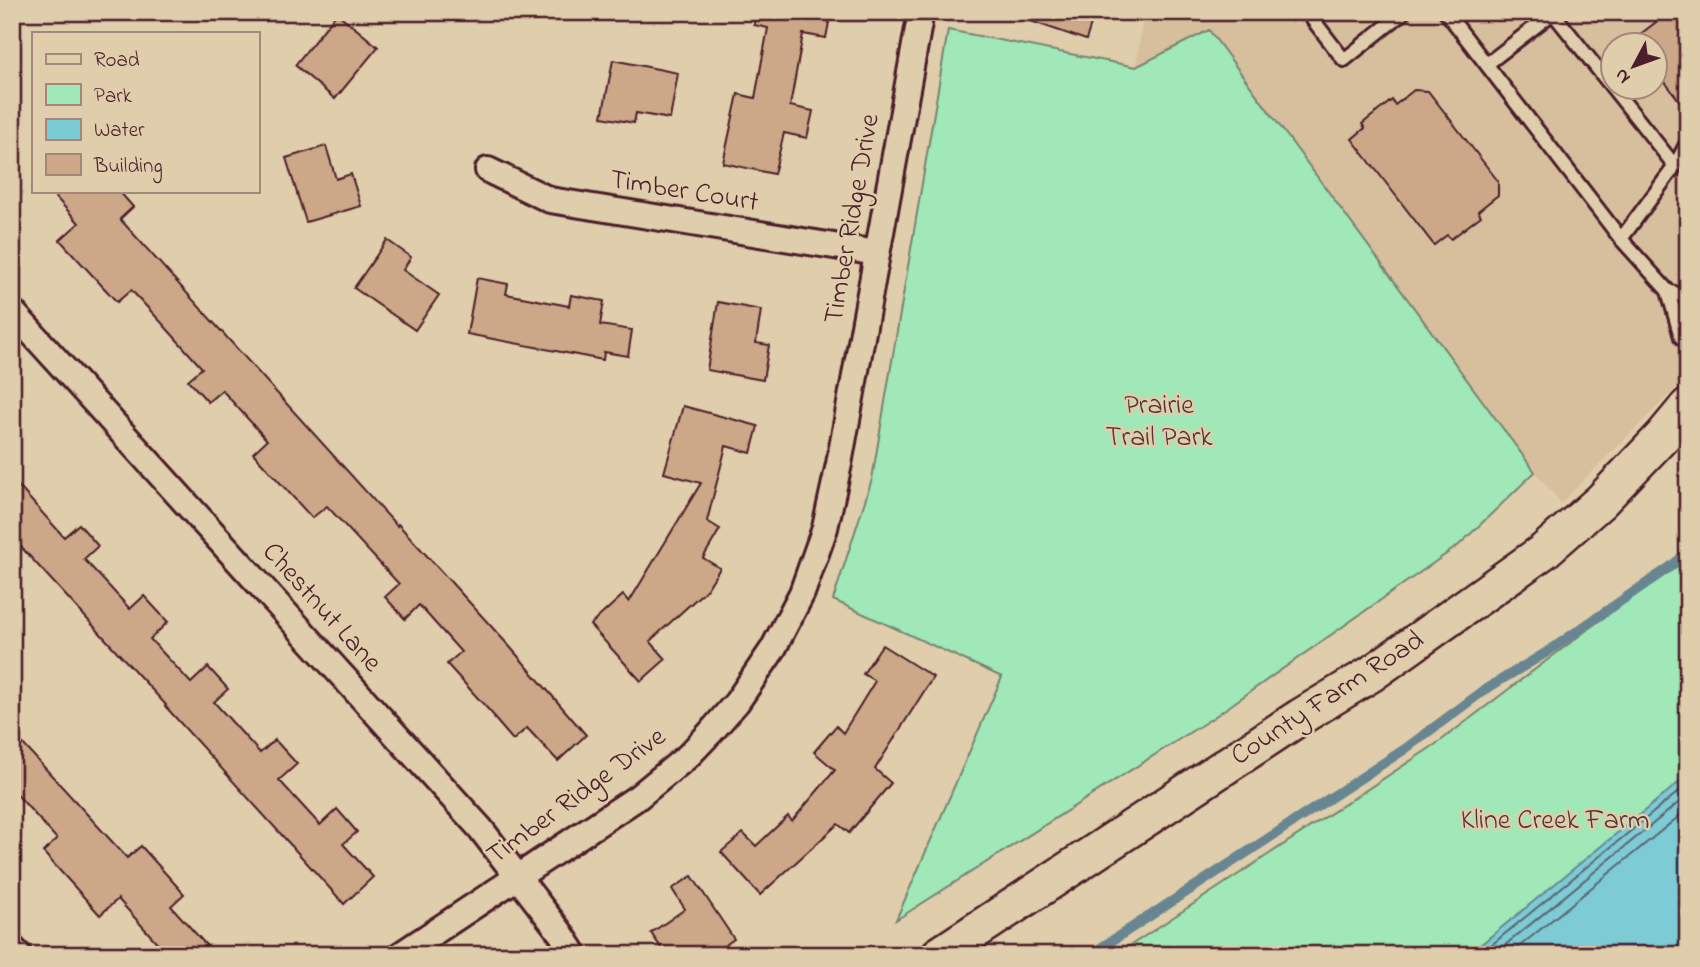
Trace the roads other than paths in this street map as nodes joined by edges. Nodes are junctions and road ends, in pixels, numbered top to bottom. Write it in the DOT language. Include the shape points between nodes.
graph roads {
  1 [pos="921,12"];
  2 [pos="1307,12"];
  3 [pos="1404,12"];
  4 [pos="1446,12"];
  5 [pos="1553,13"];
  6 [pos="1487,64"];
  7 [pos="1688,141"];
  8 [pos="1675,166"];
  9 [pos="488,170"];
  10 [pos="1621,239"];
  11 [pos="877,253"];
  12 [pos="1668,291"];
  13 [pos="1688,297"];
  14 [pos="12,312"];
  15 [pos="1688,344"];
  16 [pos="1688,406"];
  17 [pos="517,877"];
  18 [pos="12,947"];
  19 [pos="19,955"];
  20 [pos="400,955"];
  21 [pos="575,955"];
  22 [pos="939,955"];
  1 -- 11 [label="street, Timber Ridge Drive"];
  2 -- 3 [label="lane" via="1344,60"];
  4 -- 6 [label="lane"];
  5 -- 6 [label="lane"];
  5 -- 8 [label="lane"];
  6 -- 10 [label="lane"];
  7 -- 8 [label="lane"];
  8 -- 10 [label="lane"];
  9 -- 11 [label="street, Timber Court" via="550,200"];
  10 -- 12 [label="lane"];
  11 -- 17 [label="street, Timber Ridge Drive" via="825,528 802,593 773,649 737,702 688,756 638,797"];
  12 -- 13 [label="lane"];
  12 -- 15 [label="lane" via="1681,337"];
  14 -- 17 [label="street, Chestnut Lane" via="480,828"];
  16 -- 22 [label="main road, County Farm Road" via="1601,501 1544,551 1371,674"];
  17 -- 20 [label="street, Timber Ridge Drive"];
  17 -- 21 [label="street, Chestnut Lane"];
  18 -- 19 [label="street"];
}
